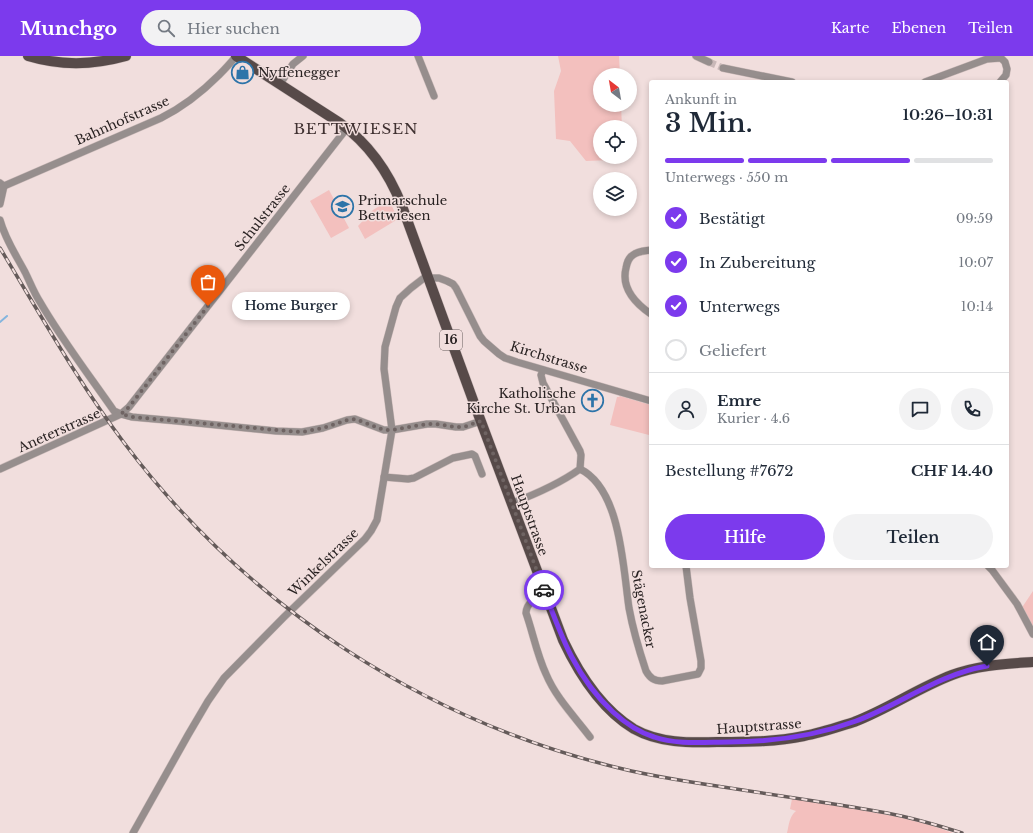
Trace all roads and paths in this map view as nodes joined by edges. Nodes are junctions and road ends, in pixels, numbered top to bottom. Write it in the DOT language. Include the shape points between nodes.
graph roads {
  1 [pos="28,56"];
  2 [pos="126,56"];
  3 [pos="236,56"];
  4 [pos="303,56"];
  5 [pos="418,56"];
  6 [pos="696,56"];
  7 [pos="709,62"];
  8 [pos="723,68"];
  9 [pos="782,80"];
  10 [pos="930,80"];
  11 [pos="1002,80"];
  12 [pos="280,84"];
  13 [pos="434,96"];
  14 [pos="347,128"];
  15 [pos="2,184"];
  16 [pos="0,204"];
  17 [pos="0,220"];
  18 [pos="649,250"];
  19 [pos="429,278"];
  20 [pos="649,312"];
  21 [pos="543,370"];
  22 [pos="649,400"];
  23 [pos="121,414"];
  24 [pos="481,421"];
  25 [pos="392,430"];
  26 [pos="0,469"];
  27 [pos="580,469"];
  28 [pos="482,474"];
  29 [pos="384,477"];
  30 [pos="512,503"];
  31 [pos="686,568"];
  32 [pos="990,568"];
  33 [pos="546,596"];
  34 [pos="1033,634"];
  35 [pos="1033,662"];
  36 [pos="590,737"];
  37 [pos="133,833"];
  1 -- 2 [label="main road" via="78,64"];
  3 -- 12 [label="main road, Hauptstrasse / 16"];
  3 -- 15 [label="street, Bahnhofstrasse" via="204,89 171,113"];
  4 -- 12 [label="street" via="293,64"];
  5 -- 13 [label="street"];
  6 -- 7 [label="street"];
  8 -- 9 [label="street"];
  10 -- 11 [label="street" via="987,59 1001,58 1007,69"];
  12 -- 14 [label="main road, Hauptstrasse / 16"];
  14 -- 19 [label="main road, Hauptstrasse / 16" via="362,141 397,192"];
  14 -- 23 [label="street, Schulstrasse" via="169,357"];
  15 -- 16 [label="street, Bahnhofstrasse"];
  17 -- 23 [label="street" via="8,241 48,316 114,411"];
  18 -- 20 [label="street" via="629,258 625,283 636,302"];
  19 -- 21 [label="street, Kirchstrasse" via="440,278 453,284 480,336 491,348 506,358"];
  19 -- 24 [label="main road, Hauptstrasse / 16"];
  19 -- 25 [label="street, Winkelstrasse" via="419,281 400,298 385,347 384,369"];
  21 -- 22 [label="street, Kirchstrasse"];
  21 -- 27 [label="street" via="543,384 580,451"];
  23 -- 25 [label="street, Aneterstrasse" via="302,432 355,419 384,430"];
  23 -- 26 [label="street, Aneterstrasse"];
  24 -- 25 [label="street, Aneterstrasse" via="464,427 427,424"];
  24 -- 30 [label="main road, Hauptstrasse / 16"];
  25 -- 29 [label="street, Winkelstrasse"];
  27 -- 30 [label="street" via="541,492"];
  27 -- 31 [label="street, Stägenacker" via="596,480 611,508 618,532 636,640 646,671 657,681 698,674 701,668"];
  28 -- 29 [label="street" via="472,454 453,458 414,478"];
  29 -- 37 [label="street, Winkelstrasse" via="377,520 371,531 224,678 188,735"];
  30 -- 33 [label="main road, Hauptstrasse / 16"];
  32 -- 34 [label="street" via="1017,604"];
  33 -- 35 [label="main road, Hauptstrasse / 16" via="568,651 598,696 634,729 672,741 736,742 804,736 871,715 965,671 995,665"];
  33 -- 36 [label="street" via="533,601 526,608 540,658 554,689"];
}
